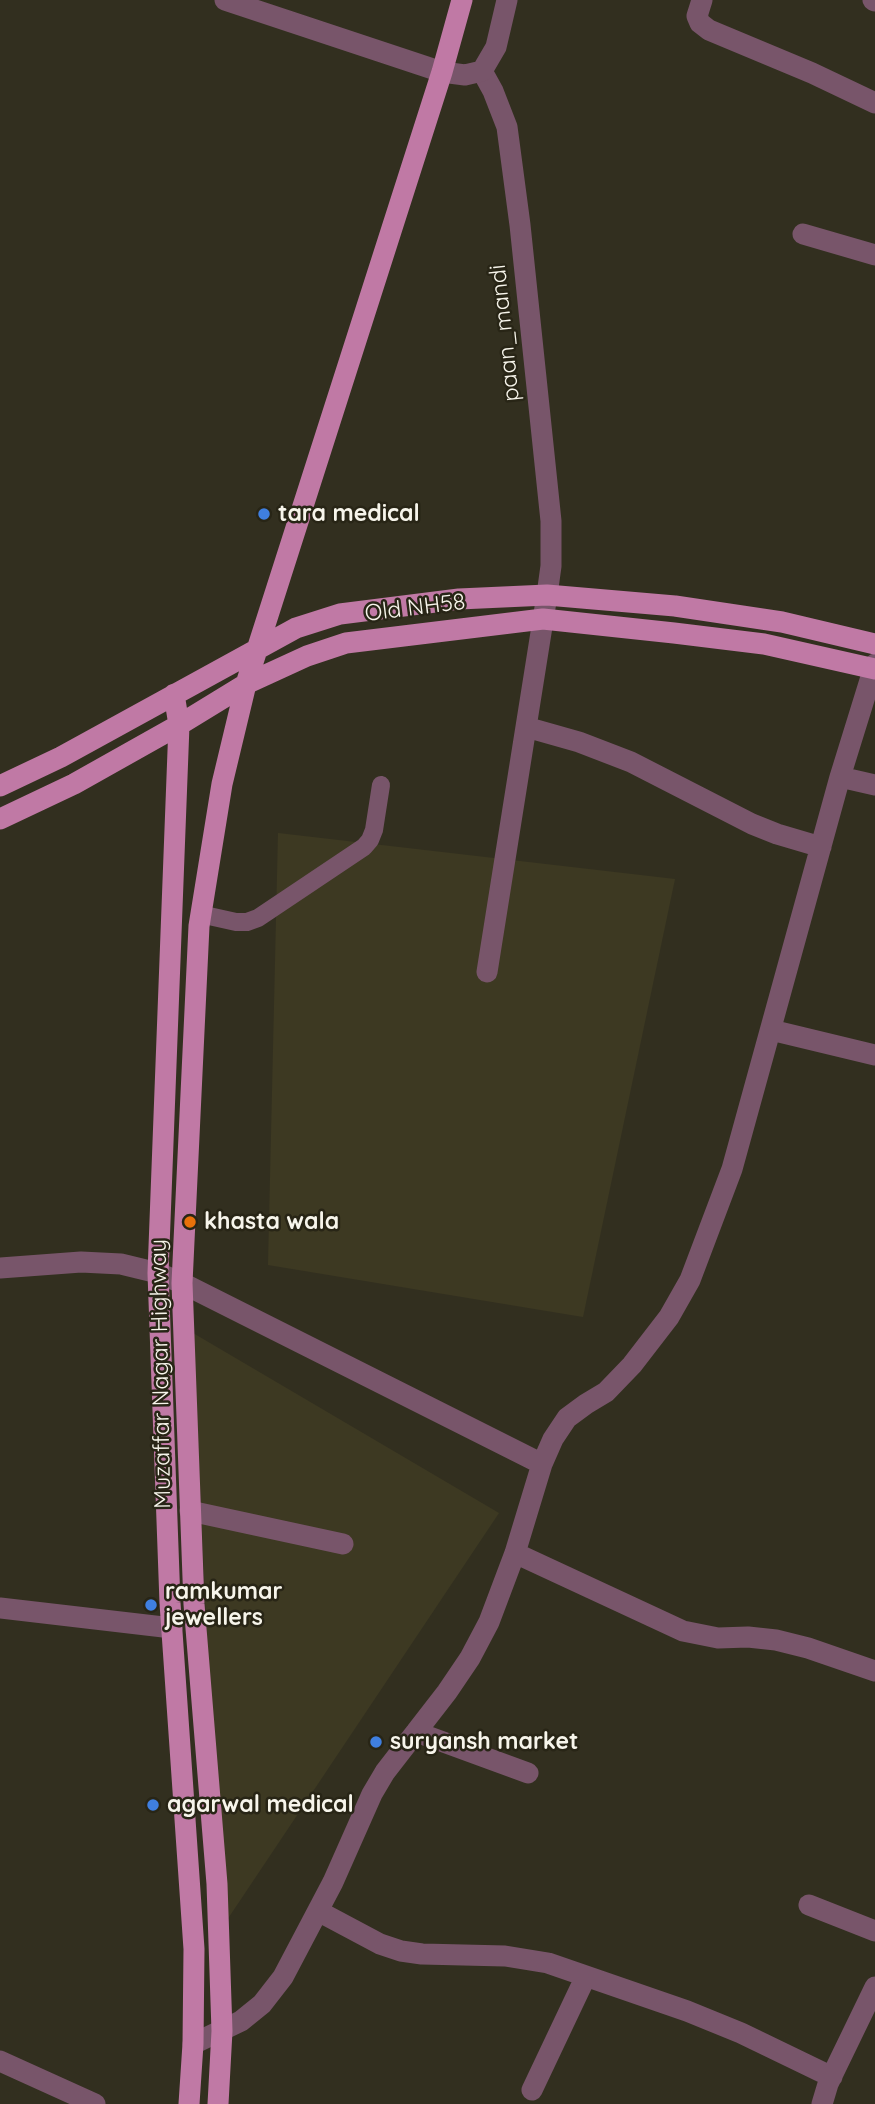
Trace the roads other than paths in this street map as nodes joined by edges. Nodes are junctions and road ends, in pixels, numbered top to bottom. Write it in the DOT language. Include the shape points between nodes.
graph roads {
  1 [pos="225,0"];
  2 [pos="462,0"];
  3 [pos="507,0"];
  4 [pos="702,0"];
  5 [pos="482,71"];
  6 [pos="442,72"];
  7 [pos="875,103"];
  8 [pos="803,234"];
  9 [pos="875,255"];
  10 [pos="547,595"];
  11 [pos="543,619"];
  12 [pos="875,644"];
  13 [pos="257,648"];
  14 [pos="874,667"];
  15 [pos="246,684"];
  16 [pos="174,694"];
  17 [pos="179,725"];
  18 [pos="526,727"];
  19 [pos="840,777"];
  20 [pos="381,785"];
  21 [pos="875,785"];
  22 [pos="0,786"];
  23 [pos="0,819"];
  24 [pos="821,846"];
  25 [pos="200,914"];
  26 [pos="486,972"];
  27 [pos="771,1030"];
  28 [pos="875,1055"];
  29 [pos="0,1268"];
  30 [pos="158,1273"];
  31 [pos="182,1283"];
  32 [pos="542,1464"];
  33 [pos="190,1511"];
  34 [pos="343,1544"];
  35 [pos="515,1553"];
  36 [pos="0,1608"];
  37 [pos="172,1628"];
  38 [pos="875,1671"];
  39 [pos="416,1732"];
  40 [pos="528,1773"];
  41 [pos="809,1905"];
  42 [pos="318,1911"];
  43 [pos="875,1930"];
  44 [pos="586,1976"];
  45 [pos="875,1987"];
  46 [pos="222,2031"];
  47 [pos="193,2044"];
  48 [pos="0,2061"];
  49 [pos="832,2077"];
  50 [pos="531,2090"];
  51 [pos="95,2104"];
  52 [pos="189,2104"];
  53 [pos="218,2104"];
  54 [pos="822,2104"];
  1 -- 6 [label="street"];
  2 -- 6 [label="main road, Muzaffar Nagar Highway"];
  3 -- 5 [label="street" via="496,47"];
  4 -- 7 [label="street" via="697,16 709,30"];
  5 -- 6 [label="street" via="465,75"];
  5 -- 10 [label="street, paan_mandi" via="507,127 520,225 551,521"];
  6 -- 13 [label="main road, Muzaffar Nagar Highway"];
  8 -- 9 [label="street"];
  10 -- 11 [label="street, paan_mandi"];
  10 -- 12 [label="main road, Old NH58" via="675,606 782,622"];
  10 -- 13 [label="main road, Old NH58" via="459,599 340,614 296,628"];
  11 -- 14 [label="main road, Old NH58" via="764,644"];
  11 -- 15 [label="main road, Old NH58" via="346,643"];
  11 -- 18 [label="street, paan_mandi"];
  13 -- 15 [label="main road, Muzaffar Nagar Highway"];
  13 -- 16 [label="main road, Old NH58"];
  14 -- 19 [label="street"];
  15 -- 17 [label="main road, Old NH58"];
  15 -- 25 [label="main road, Muzaffar Nagar Highway" via="222,784"];
  16 -- 17 [label="main road, Muzaffar Nagar Highway"];
  16 -- 22 [label="main road, Old NH58"];
  17 -- 23 [label="main road, Old NH58"];
  17 -- 30 [label="main road, Muzaffar Nagar Highway"];
  18 -- 24 [label="street" via="631,762 752,824"];
  18 -- 26 [label="street, paan_mandi"];
  19 -- 21 [label="street"];
  19 -- 24 [label="street"];
  20 -- 25 [label="lane" via="374,830 364,848 258,918 236,922"];
  24 -- 27 [label="street"];
  25 -- 31 [label="main road, Muzaffar Nagar Highway"];
  27 -- 28 [label="street"];
  27 -- 32 [label="street" via="732,1169 691,1280 632,1365 606,1392 567,1418"];
  29 -- 30 [label="street" via="81,1262 121,1264"];
  30 -- 31 [label="street"];
  30 -- 37 [label="main road, Muzaffar Nagar Highway"];
  31 -- 32 [label="street"];
  31 -- 33 [label="main road, Muzaffar Nagar Highway"];
  32 -- 35 [label="street"];
  33 -- 34 [label="street"];
  33 -- 46 [label="main road, Muzaffar Nagar Highway"];
  35 -- 38 [label="street" via="683,1631 718,1638 776,1640"];
  35 -- 39 [label="street" via="470,1658"];
  36 -- 37 [label="street"];
  37 -- 47 [label="main road, Muzaffar Nagar Highway" via="194,1949"];
  39 -- 40 [label="street"];
  39 -- 42 [label="street" via="372,1794"];
  41 -- 43 [label="street"];
  42 -- 44 [label="street" via="401,1951 505,1956 548,1963"];
  42 -- 46 [label="street" via="283,1977 262,2004"];
  44 -- 49 [label="street" via="741,2033"];
  44 -- 50 [label="street"];
  45 -- 49 [label="street"];
  46 -- 47 [label="street"];
  46 -- 53 [label="main road, Muzaffar Nagar Highway"];
  47 -- 52 [label="main road, Muzaffar Nagar Highway"];
  48 -- 51 [label="street"];
  49 -- 54 [label="street"];
}
